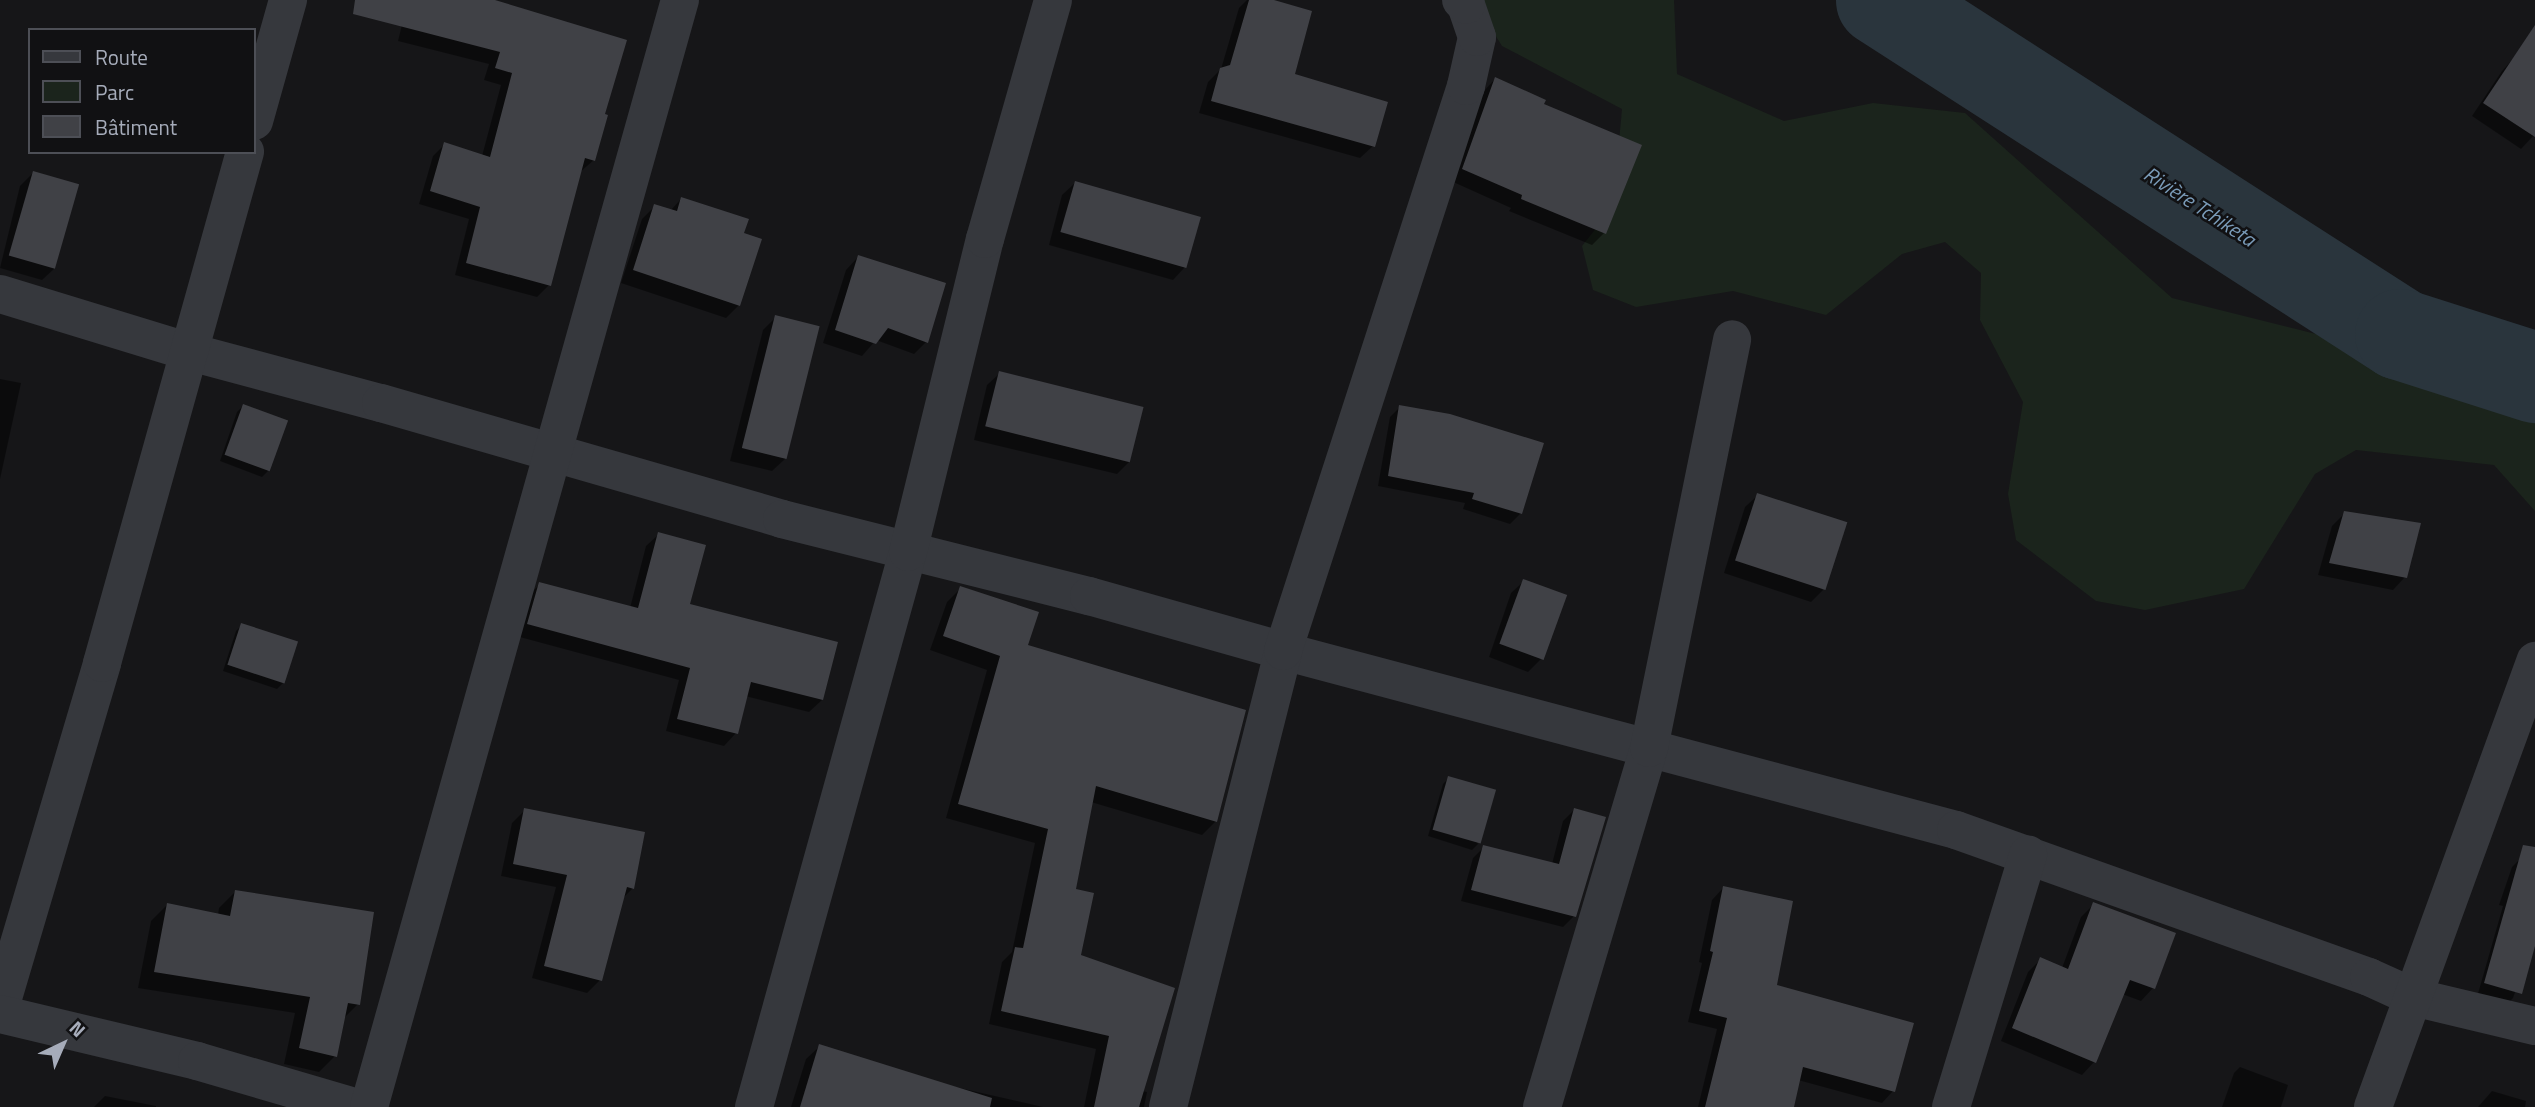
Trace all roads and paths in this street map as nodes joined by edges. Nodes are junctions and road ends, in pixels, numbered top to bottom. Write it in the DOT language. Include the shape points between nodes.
graph roads {
  1 [pos="288,0"];
  2 [pos="680,0"];
  3 [pos="1053,0"];
  4 [pos="1461,0"];
  5 [pos="256,114"];
  6 [pos="244,154"];
  7 [pos="0,294"];
  8 [pos="1732,339"];
  9 [pos="190,352"];
  10 [pos="553,454"];
  11 [pos="908,552"];
  12 [pos="1283,651"];
  13 [pos="2535,661"];
  14 [pos="1649,748"];
  15 [pos="2028,855"];
  16 [pos="2413,997"];
  17 [pos="0,1008"];
  18 [pos="0,1014"];
  19 [pos="2535,1026"];
  20 [pos="354,1107"];
  21 [pos="369,1107"];
  22 [pos="754,1107"];
  23 [pos="1168,1107"];
  24 [pos="1542,1107"];
  25 [pos="1951,1107"];
  26 [pos="2373,1107"];
  1 -- 5 [label="street"];
  2 -- 10 [label="street"];
  3 -- 11 [label="street" via="985,239"];
  4 -- 12 [label="street" via="1477,37 1466,86"];
  6 -- 9 [label="street"];
  7 -- 9 [label="street"];
  8 -- 14 [label="street"];
  9 -- 10 [label="street"];
  9 -- 17 [label="street"];
  10 -- 11 [label="street"];
  10 -- 21 [label="street"];
  11 -- 12 [label="street"];
  11 -- 22 [label="street"];
  12 -- 14 [label="street"];
  12 -- 23 [label="street"];
  13 -- 16 [label="street"];
  14 -- 15 [label="street" via="1956,830"];
  14 -- 24 [label="street"];
  15 -- 16 [label="street" via="2369,977"];
  15 -- 25 [label="street"];
  16 -- 19 [label="street"];
  16 -- 26 [label="street"];
  18 -- 20 [label="street" via="197,1061"];
}
